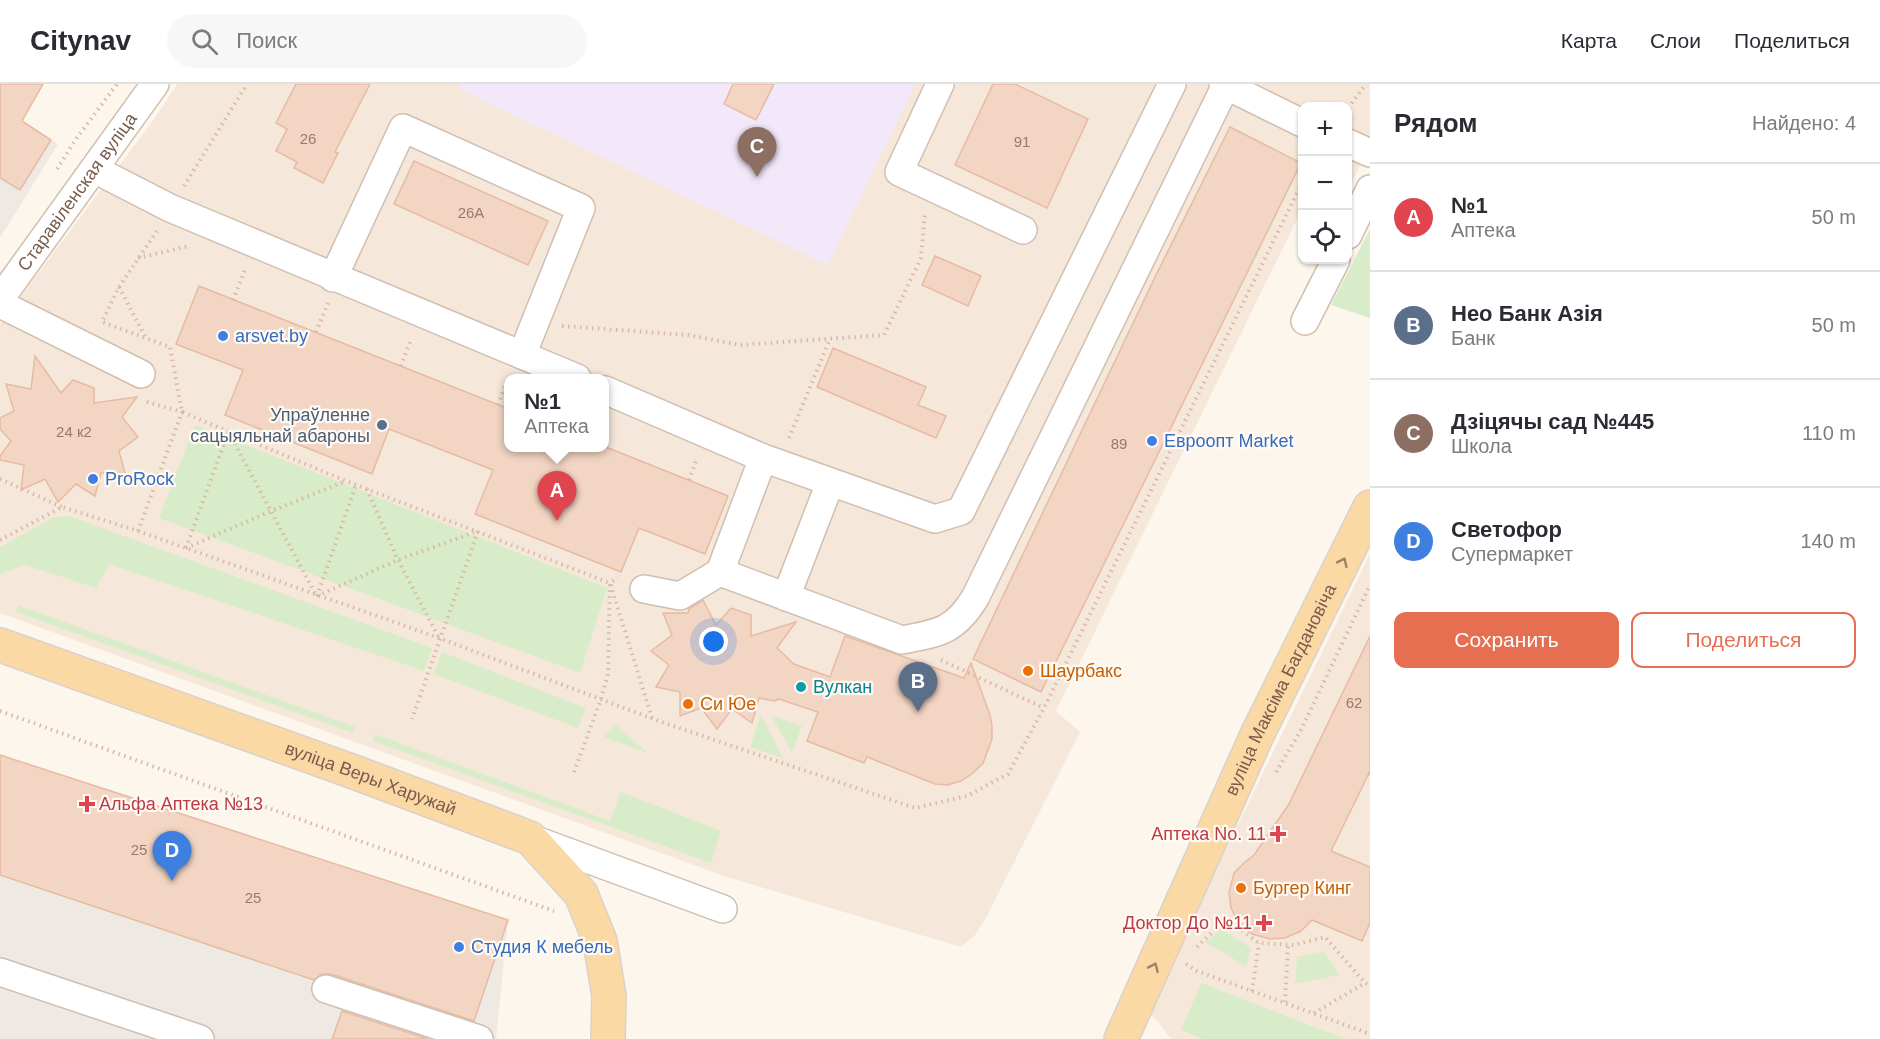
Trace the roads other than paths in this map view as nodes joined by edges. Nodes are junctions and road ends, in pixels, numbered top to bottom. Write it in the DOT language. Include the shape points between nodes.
graph roads {
  1 [pos="155,84"];
  2 [pos="940,84"];
  3 [pos="1172,84"];
  4 [pos="1225,85"];
  5 [pos="1298,121"];
  6 [pos="1352,146"];
  7 [pos="1370,153"];
  8 [pos="94,169"];
  9 [pos="1370,189"];
  10 [pos="1352,225"];
  11 [pos="1023,230"];
  12 [pos="1334,264"];
  13 [pos="331,287"];
  14 [pos="0,299"];
  15 [pos="0,304"];
  16 [pos="1305,321"];
  17 [pos="517,362"];
  18 [pos="141,374"];
  19 [pos="563,374"];
  20 [pos="609,392"];
  21 [pos="770,460"];
  22 [pos="830,483"];
  23 [pos="1370,507"];
  24 [pos="720,572"];
  25 [pos="644,589"];
  26 [pos="786,597"];
  27 [pos="0,645"];
  28 [pos="530,838"];
  29 [pos="723,909"];
  30 [pos="0,972"];
  31 [pos="326,989"];
  32 [pos="1134,1030"];
  33 [pos="200,1039"];
  34 [pos="479,1039"];
  35 [pos="608,1039"];
  1 -- 8 [label="street, Старавіленская вуліца"];
  2 -- 11 [label="street" via="899,172"];
  3 -- 22 [label="street" via="961,511 934,519"];
  4 -- 5 [label="street"];
  4 -- 26 [label="street" via="964,615 950,627 902,640"];
  6 -- 7 [label="street"];
  8 -- 13 [label="street"];
  8 -- 14 [label="street, Старавіленская вуліца"];
  9 -- 10 [label="street"];
  12 -- 16 [label="street"];
  13 -- 17 [label="street"];
  13 -- 17 [label="street" via="403,128 581,208"];
  15 -- 18 [label="street"];
  17 -- 19 [label="street"];
  20 -- 21 [label="street"];
  21 -- 22 [label="street"];
  21 -- 24 [label="street"];
  22 -- 26 [label="street"];
  32 -- 23 [label="main road, вуліца Максіма Багдановіча, one-way" via="1257,735"];
  24 -- 25 [label="street" via="680,596"];
  24 -- 26 [label="street"];
  27 -- 28 [label="main road, вуліца Веры Харужай"];
  28 -- 29 [label="street"];
  28 -- 35 [label="main road, вуліца Веры Харужай" via="581,894 600,941 609,996"];
  30 -- 33 [label="street"];
  31 -- 34 [label="street"];
}
